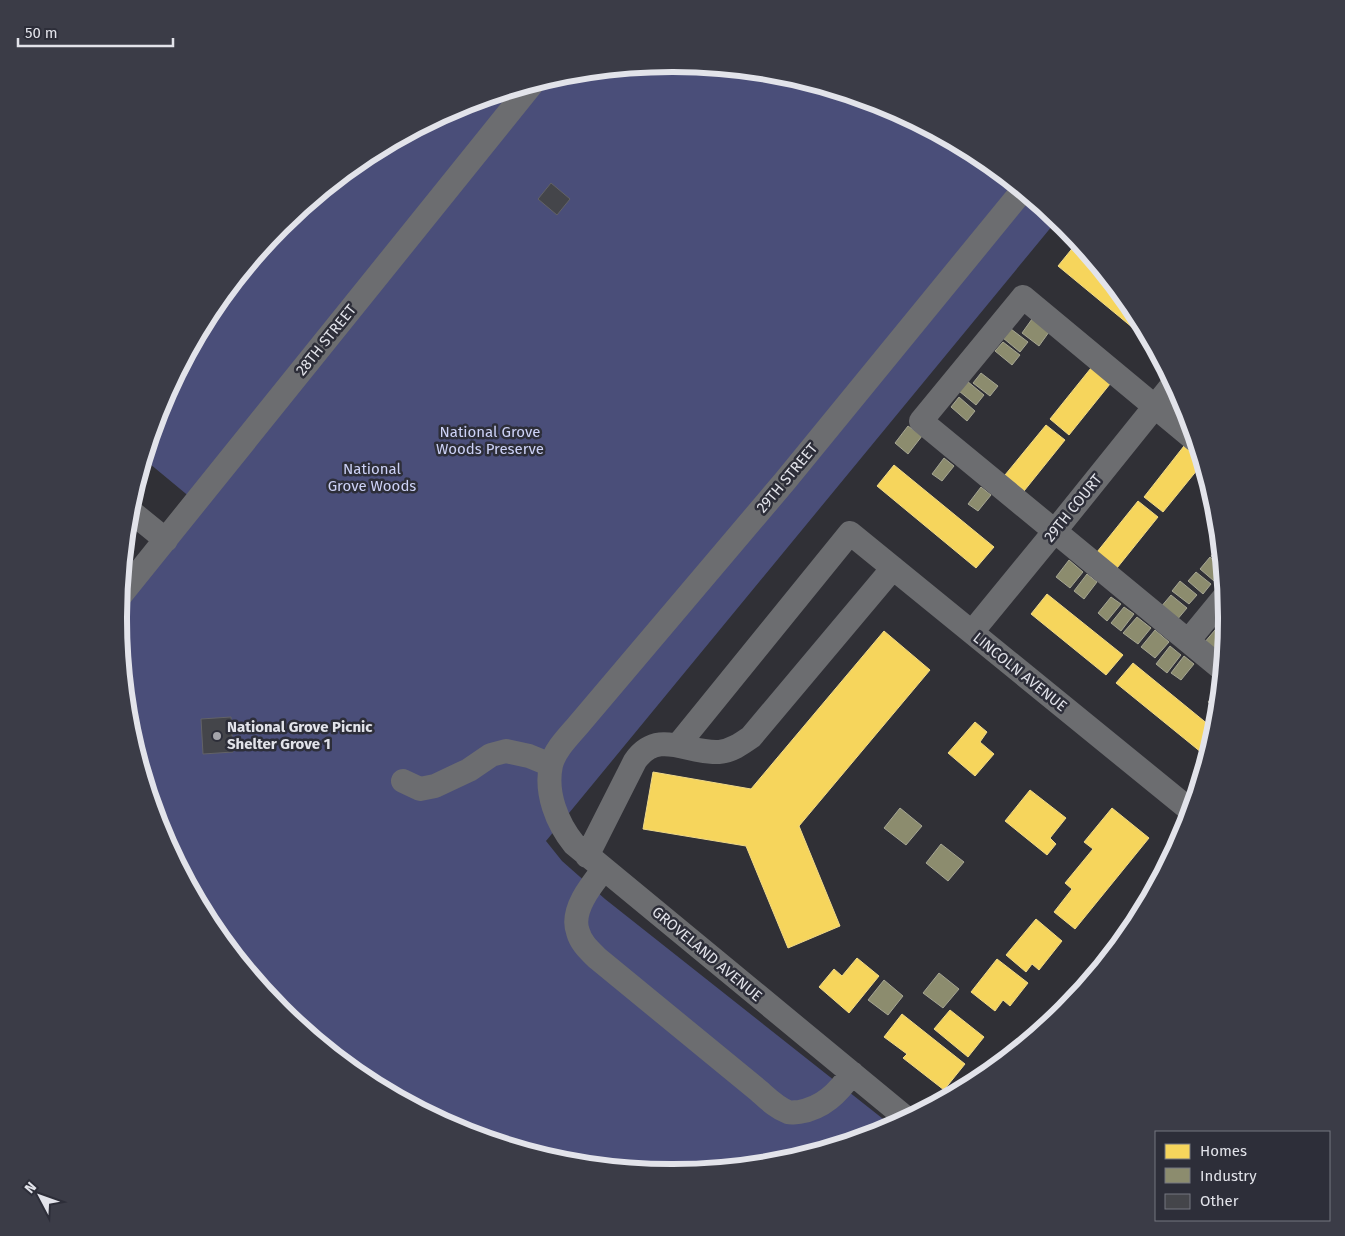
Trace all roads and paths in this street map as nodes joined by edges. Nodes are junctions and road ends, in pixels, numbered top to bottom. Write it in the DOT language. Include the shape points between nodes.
graph roads {
  1 [pos="525,93"];
  2 [pos="1018,196"];
  3 [pos="1168,390"];
  4 [pos="1153,406"];
  5 [pos="1185,432"];
  6 [pos="136,516"];
  7 [pos="1054,532"];
  8 [pos="166,540"];
  9 [pos="893,568"];
  10 [pos="128,586"];
  11 [pos="1218,605"];
  12 [pos="972,632"];
  13 [pos="1188,641"];
  14 [pos="1216,664"];
  15 [pos="678,745"];
  16 [pos="551,764"];
  17 [pos="403,781"];
  18 [pos="1184,805"];
  19 [pos="596,862"];
  20 [pos="852,1073"];
  21 [pos="900,1113"];
  1 -- 8 [label="street, 28TH STREET"];
  2 -- 16 [label="street, 29TH STREET" via="785,481 580,723"];
  3 -- 4 [label="street, 29TH COURT"];
  4 -- 5 [label="street"];
  4 -- 7 [label="street, 29TH COURT"];
  4 -- 7 [label="street" via="1023,297 920,421"];
  6 -- 8 [label="street"];
  7 -- 12 [label="street, 29TH COURT"];
  7 -- 13 [label="street"];
  8 -- 10 [label="street, 28TH STREET"];
  9 -- 12 [label="street, LINCOLN AVENUE"];
  9 -- 15 [label="street" via="750,737 736,747 719,752"];
  9 -- 15 [label="street, LINCOLN AVENUE" via="850,533"];
  11 -- 13 [label="street"];
  12 -- 18 [label="street, LINCOLN AVENUE"];
  13 -- 14 [label="street"];
  15 -- 19 [label="street" via="652,745 640,753"];
  16 -- 17 [label="street" via="506,751 491,755 435,786 420,789"];
  16 -- 19 [label="street, GROVELAND AVENUE" via="550,784 558,819 574,844"];
  19 -- 20 [label="street, GROVELAND AVENUE"];
  19 -- 20 [label="street" via="595,880 576,918 584,945 778,1108 790,1113 812,1110 827,1101"];
  20 -- 21 [label="street, GROVELAND AVENUE"];
}
